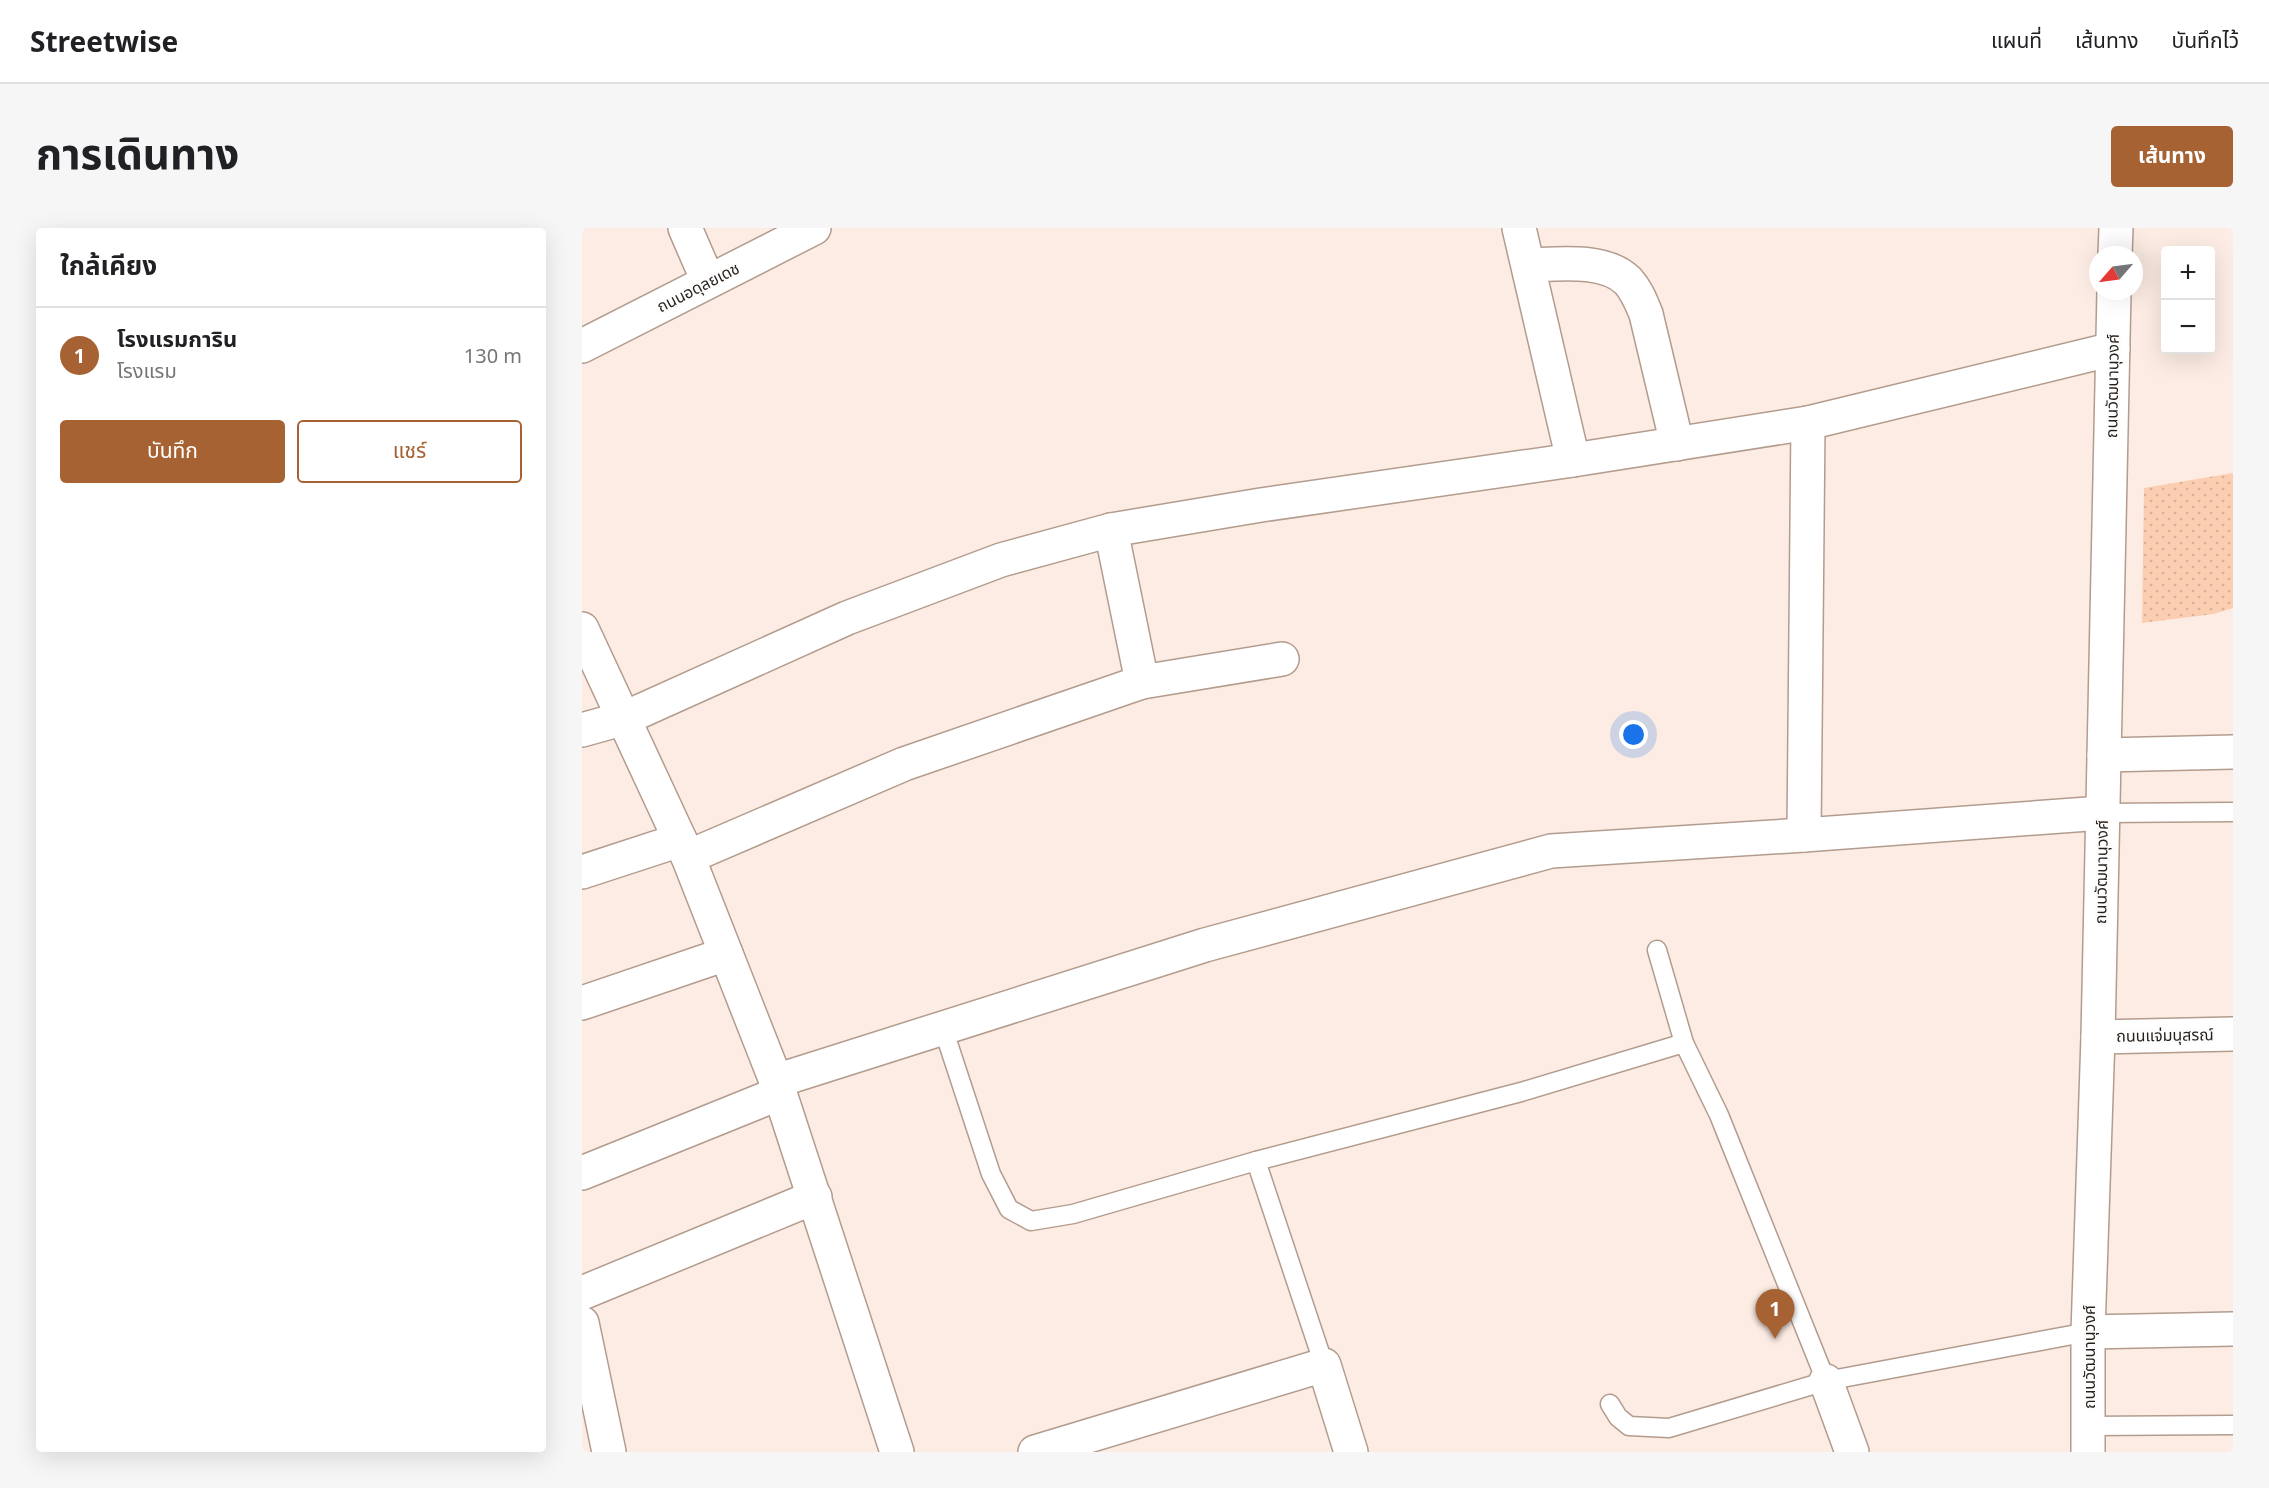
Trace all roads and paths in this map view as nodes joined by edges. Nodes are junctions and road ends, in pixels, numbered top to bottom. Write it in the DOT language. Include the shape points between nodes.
graph roads {
  1 [pos="685,228"];
  2 [pos="814,228"];
  3 [pos="1519,228"];
  4 [pos="2115,228"];
  5 [pos="768,239"];
  6 [pos="2115,246"];
  7 [pos="1529,265"];
  8 [pos="708,281"];
  9 [pos="2114,300"];
  10 [pos="582,346"];
  11 [pos="2113,349"];
  12 [pos="1808,423"];
  13 [pos="1677,444"];
  14 [pos="1573,460"];
  15 [pos="1111,530"];
  16 [pos="582,629"];
  17 [pos="1282,659"];
  18 [pos="1142,682"];
  19 [pos="625,718"];
  20 [pos="582,730"];
  21 [pos="2233,752"];
  22 [pos="2104,755"];
  23 [pos="2233,812"];
  24 [pos="2102,813"];
  25 [pos="1804,835"];
  26 [pos="684,849"];
  27 [pos="582,872"];
  28 [pos="1658,950"];
  29 [pos="726,954"];
  30 [pos="582,1004"];
  31 [pos="943,1028"];
  32 [pos="2233,1034"];
  33 [pos="2098,1037"];
  34 [pos="1684,1043"];
  35 [pos="778,1087"];
  36 [pos="1256,1161"];
  37 [pos="582,1173"];
  38 [pos="815,1197"];
  39 [pos="582,1293"];
  40 [pos="582,1323"];
  41 [pos="2233,1329"];
  42 [pos="2088,1332"];
  43 [pos="1324,1365"];
  44 [pos="1826,1381"];
  45 [pos="1610,1404"];
  46 [pos="2233,1425"];
  47 [pos="2089,1439"];
  48 [pos="609,1452"];
  49 [pos="897,1452"];
  50 [pos="1035,1452"];
  51 [pos="1351,1452"];
  52 [pos="1852,1452"];
  1 -- 8 [label="street"];
  2 -- 5 [label="street, ถนนอดุลยเดช"];
  3 -- 7 [label="street"];
  4 -- 6 [label="street"];
  5 -- 8 [label="street, ถนนอดุลยเดช"];
  7 -- 13 [label="street" via="1577,263 1626,279 1646,314"];
  7 -- 14 [label="street"];
  8 -- 10 [label="street, ถนนอดุลยเดช"];
  9 -- 11 [label="street, ถนนวัฒนานุวงศ์"];
  11 -- 12 [label="street"];
  11 -- 22 [label="street, ถนนวัฒนานุวงศ์"];
  12 -- 13 [label="street"];
  12 -- 25 [label="street"];
  13 -- 14 [label="street"];
  14 -- 15 [label="street"];
  15 -- 18 [label="street"];
  15 -- 19 [label="street" via="1001,560 847,618"];
  16 -- 19 [label="street"];
  17 -- 18 [label="street"];
  18 -- 26 [label="street" via="904,764"];
  19 -- 20 [label="street"];
  19 -- 26 [label="street"];
  21 -- 22 [label="street"];
  22 -- 24 [label="street, ถนนวัฒนานุวงศ์"];
  23 -- 24 [label="lane"];
  24 -- 25 [label="street"];
  24 -- 33 [label="street, ถนนวัฒนานุวงศ์"];
  25 -- 31 [label="street" via="1551,851 1205,945"];
  26 -- 27 [label="street"];
  26 -- 29 [label="street"];
  28 -- 34 [label="lane"];
  29 -- 30 [label="street"];
  29 -- 35 [label="street"];
  31 -- 35 [label="street"];
  31 -- 36 [label="lane" via="991,1174 1009,1209 1031,1221 1073,1214"];
  32 -- 33 [label="street, ถนนแจ่มนุสรณ์"];
  33 -- 42 [label="street, ถนนวัฒนานุวงศ์"];
  34 -- 36 [label="lane" via="1521,1092"];
  34 -- 44 [label="lane" via="1719,1115"];
  35 -- 37 [label="street"];
  35 -- 38 [label="street"];
  36 -- 43 [label="lane"];
  38 -- 39 [label="street"];
  38 -- 49 [label="street"];
  40 -- 48 [label="street"];
  41 -- 42 [label="street"];
  42 -- 44 [label="lane"];
  42 -- 47 [label="street, ถนนวัฒนานุวงศ์"];
  43 -- 50 [label="street"];
  43 -- 51 [label="street"];
  44 -- 45 [label="lane" via="1670,1428 1629,1426"];
  44 -- 52 [label="street"];
  46 -- 47 [label="lane"];
}
